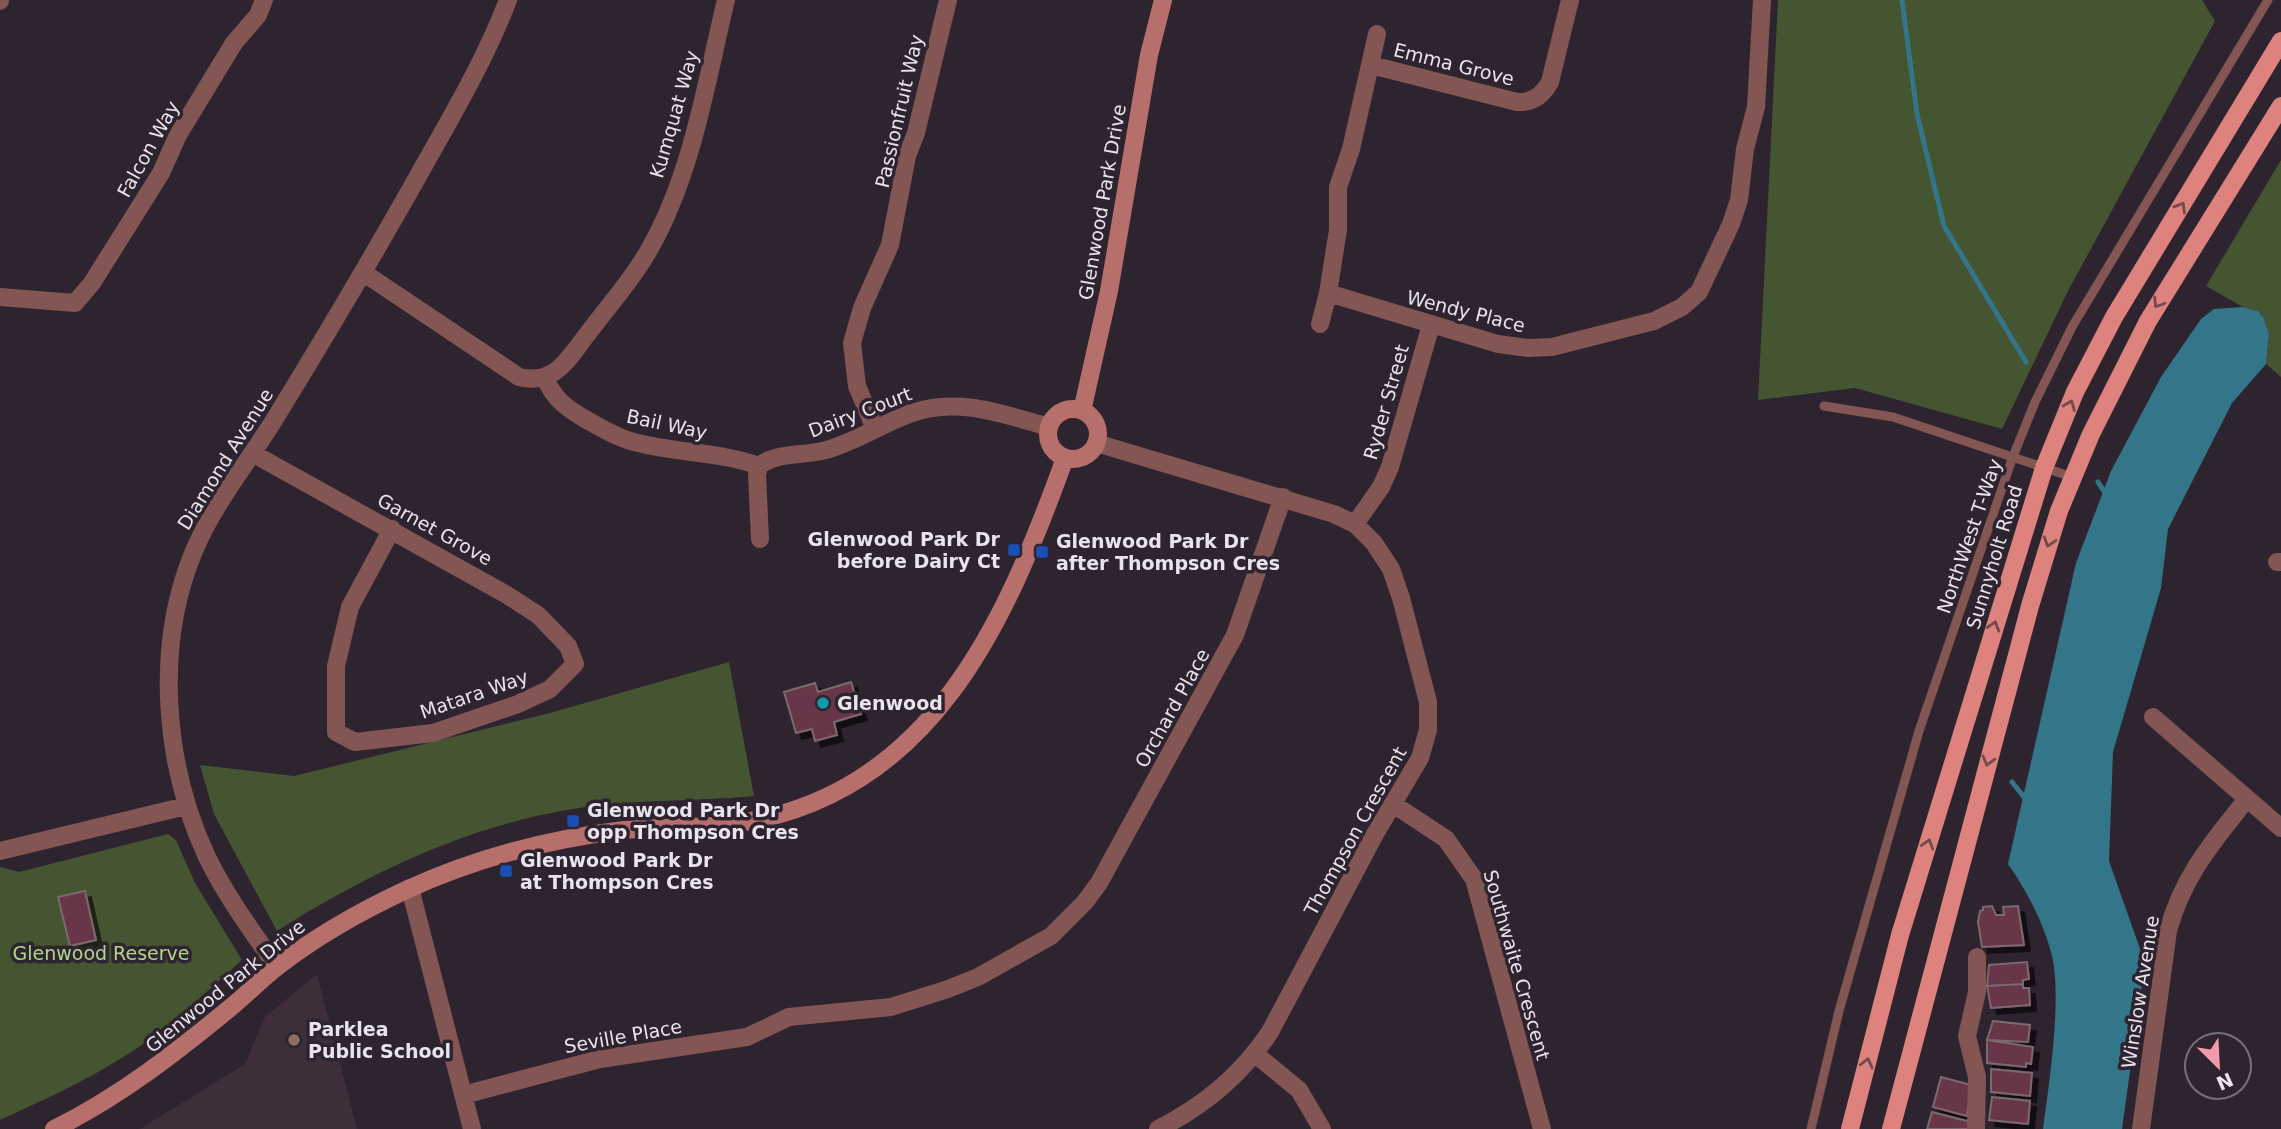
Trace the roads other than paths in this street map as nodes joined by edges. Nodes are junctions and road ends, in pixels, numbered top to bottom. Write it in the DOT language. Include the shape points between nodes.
graph roads {
  1 [pos="508,0"];
  2 [pos="726,0"];
  3 [pos="948,0"];
  4 [pos="1163,0"];
  5 [pos="1570,0"];
  6 [pos="1762,0"];
  7 [pos="2268,0"];
  8 [pos="261,8"];
  9 [pos="1377,34"];
  10 [pos="2281,41"];
  11 [pos="1371,65"];
  12 [pos="2281,106"];
  13 [pos="363,273"];
  14 [pos="1328,293"];
  15 [pos="0,298"];
  16 [pos="1320,324"];
  17 [pos="1431,325"];
  18 [pos="545,378"];
  19 [pos="1825,406"];
  20 [pos="1082,411"];
  21 [pos="1049,427"];
  22 [pos="875,429"];
  23 [pos="1096,443"];
  24 [pos="254,454"];
  25 [pos="1065,458"];
  26 [pos="2012,459"];
  27 [pos="759,466"];
  28 [pos="2044,468"];
  29 [pos="2073,477"];
  30 [pos="1283,497"];
  31 [pos="1355,524"];
  32 [pos="392,529"];
  33 [pos="760,539"];
  34 [pos="575,664"];
  35 [pos="2153,717"];
  36 [pos="2246,800"];
  37 [pos="1393,804"];
  38 [pos="186,806"];
  39 [pos="2281,828"];
  40 [pos="0,851"];
  41 [pos="410,888"];
  42 [pos="1977,957"];
  43 [pos="277,967"];
  44 [pos="789,1017"];
  45 [pos="1255,1053"];
  46 [pos="463,1095"];
  47 [pos="54,1129"];
  48 [pos="472,1129"];
  49 [pos="1157,1129"];
  50 [pos="1322,1129"];
  51 [pos="1542,1129"];
  52 [pos="1811,1129"];
  53 [pos="1850,1129"];
  54 [pos="1891,1129"];
  55 [pos="1976,1129"];
  56 [pos="2141,1129"];
  1 -- 13 [label="street, Diamond Avenue" via="489,48"];
  2 -- 18 [label="street, Kumquat Way" via="690,147 659,230 634,273 559,371"];
  3 -- 22 [label="street, Passionfruit Way" via="907,156 887,256 858,317 852,343 857,386"];
  4 -- 20 [label="street, Glenwood Park Drive"];
  5 -- 11 [label="street, Emma Grove" via="1550,82 1530,101 1517,102"];
  6 -- 17 [label="street, Wendy Place" via="1756,107 1739,200 1699,292 1654,321 1540,349 1506,346"];
  7 -- 26 [label="lane, NorthWest T-Way" via="2072,327"];
  8 -- 15 [label="street, Falcon Way" via="178,135 162,173 92,284 75,303"];
  9 -- 11 [label="street, Emma Grove"];
  28 -- 10 [label="main road, Sunnyholt Road, one-way" via="2075,392 2115,317"];
  11 -- 14 [label="street" via="1338,187 1338,230"];
  12 -- 29 [label="main road, one-way" via="2148,321"];
  13 -- 18 [label="street" via="519,377"];
  13 -- 24 [label="street, Diamond Avenue"];
  14 -- 16 [label="street"];
  14 -- 17 [label="street, Wendy Place"];
  17 -- 31 [label="street, Ryder Street" via="1390,467"];
  18 -- 27 [label="street, Bail Way" via="563,406 609,433 636,443"];
  19 -- 26 [label="lane" via="1893,417"];
  20 -- 21 [label="street" via="1060,412"];
  20 -- 23 [label="street" via="1096,423"];
  21 -- 22 [label="street, Dairy Court" via="987,410 947,405"];
  21 -- 25 [label="street" via="1052,447"];
  22 -- 27 [label="street, Dairy Court" via="847,444 770,459"];
  23 -- 25 [label="street" via="1082,458"];
  23 -- 30 [label="street, Thompson Crescent"];
  24 -- 32 [label="street, Garnet Grove"];
  24 -- 38 [label="street, Diamond Avenue" via="214,510 180,588 170,688 176,759"];
  25 -- 41 [label="street, Glenwood Park Drive" via="1023,566 961,681 917,735 859,780 771,817 561,840 471,864"];
  26 -- 28 [label="lane"];
  26 -- 52 [label="lane, NorthWest T-Way" via="1912,756 1839,1011"];
  27 -- 33 [label="street"];
  28 -- 29 [label="lane"];
  53 -- 28 [label="main road, Sunnyholt Road, one-way" via="1900,935"];
  29 -- 54 [label="main road, one-way" via="2033,595"];
  30 -- 31 [label="street, Thompson Crescent"];
  30 -- 44 [label="street, Orchard Place" via="1248,603 1218,670 1085,902 1044,941 948,989 891,1007"];
  31 -- 37 [label="street, Thompson Crescent" via="1391,569 1428,702 1428,730 1420,758"];
  32 -- 34 [label="street, Garnet Grove" via="538,615 568,646"];
  32 -- 34 [label="street, Matara Way" via="349,607 336,666 336,732 355,742 433,733 550,689"];
  35 -- 36 [label="street"];
  36 -- 39 [label="street"];
  36 -- 56 [label="street, Winslow Avenue" via="2199,859 2175,906"];
  37 -- 45 [label="street, Thompson Crescent" via="1280,1016"];
  37 -- 51 [label="street, Southwaite Crescent" via="1446,839 1474,879"];
  38 -- 40 [label="street"];
  38 -- 43 [label="street, Diamond Avenue" via="217,877"];
  41 -- 43 [label="street, Glenwood Park Drive" via="324,933"];
  41 -- 46 [label="street"];
  42 -- 55 [label="street" via="1977,992 1967,1036 1977,1077"];
  43 -- 47 [label="street, Glenwood Park Drive" via="157,1067"];
  44 -- 46 [label="street, Seville Place" via="747,1037 600,1059"];
  45 -- 49 [label="street, Thompson Crescent" via="1200,1104"];
  45 -- 50 [label="street" via="1300,1090"];
  46 -- 48 [label="street"];
}
